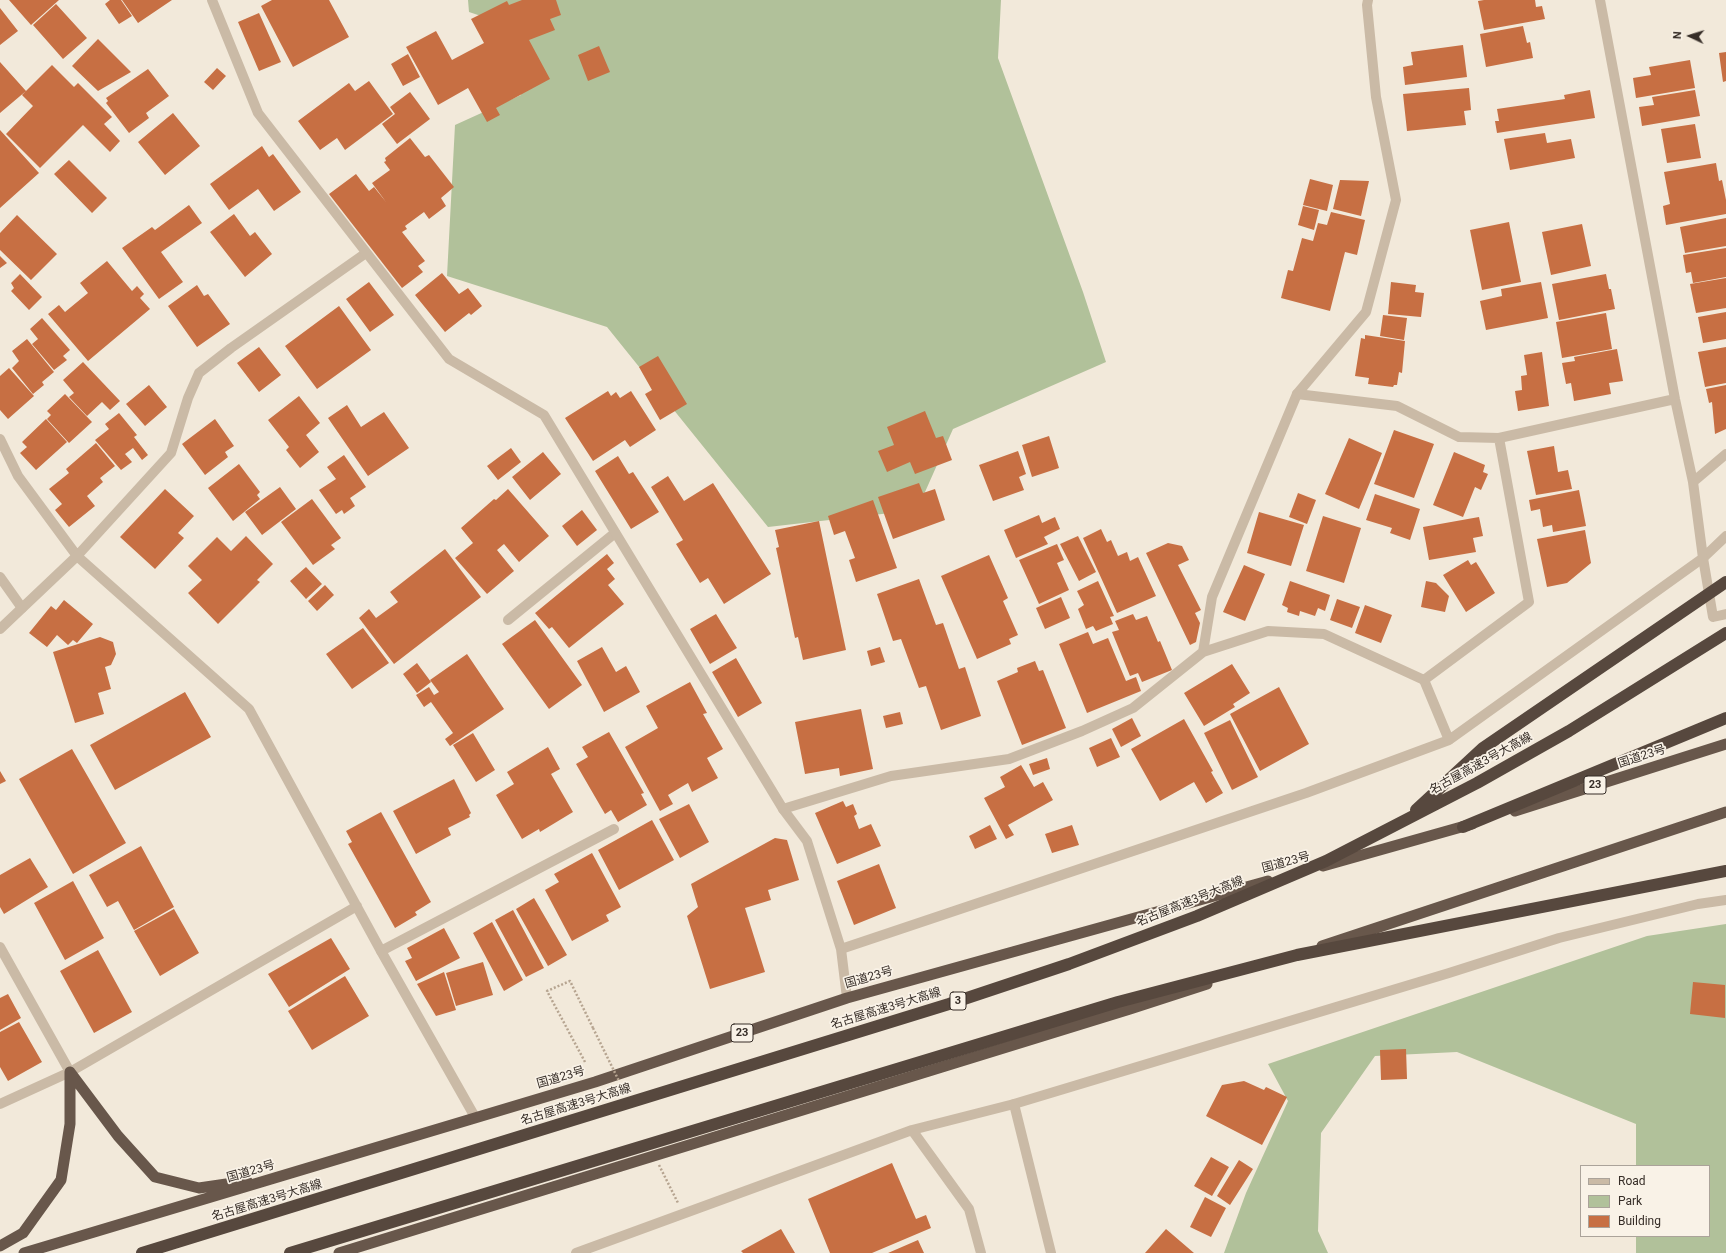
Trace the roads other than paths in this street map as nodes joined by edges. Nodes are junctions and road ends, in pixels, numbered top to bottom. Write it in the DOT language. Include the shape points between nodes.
graph roads {
  1 [pos="212,0"];
  2 [pos="1368,0"];
  3 [pos="1600,0"];
  4 [pos="366,253"];
  5 [pos="1297,394"];
  6 [pos="1675,399"];
  7 [pos="1499,438"];
  8 [pos="0,439"];
  9 [pos="1726,454"];
  10 [pos="1693,482"];
  11 [pos="615,533"];
  12 [pos="1726,536"];
  13 [pos="77,556"];
  14 [pos="1703,558"];
  15 [pos="0,577"];
  16 [pos="1726,582"];
  17 [pos="22,608"];
  18 [pos="1726,614"];
  19 [pos="508,620"];
  20 [pos="0,629"];
  21 [pos="1726,633"];
  22 [pos="1203,652"];
  23 [pos="1424,680"];
  24 [pos="1726,718"];
  25 [pos="1449,740"];
  26 [pos="1726,744"];
  27 [pos="783,809"];
  28 [pos="1726,812"];
  29 [pos="1403,822"];
  30 [pos="1463,827"];
  31 [pos="614,829"];
  32 [pos="1726,871"];
  33 [pos="1726,900"];
  34 [pos="357,906"];
  35 [pos="0,947"];
  36 [pos="842,950"];
  37 [pos="381,951"];
  38 [pos="847,998"];
  39 [pos="70,1072"];
  40 [pos="0,1104"];
  41 [pos="1014,1104"];
  42 [pos="475,1117"];
  43 [pos="912,1130"];
  44 [pos="286,1176"];
  45 [pos="0,1246"];
  46 [pos="24,1253"];
  47 [pos="142,1253"];
  48 [pos="290,1253"];
  49 [pos="339,1253"];
  50 [pos="576,1253"];
  51 [pos="981,1253"];
  52 [pos="1051,1253"];
  1 -- 4 [label="street" via="258,112"];
  2 -- 5 [label="street" via="1376,97 1396,200 1366,312"];
  3 -- 6 [label="street"];
  4 -- 11 [label="street" via="448,358 544,415"];
  4 -- 13 [label="street" via="230,348 199,373 188,398 171,453"];
  5 -- 7 [label="street" via="1397,406 1459,437"];
  5 -- 22 [label="street" via="1212,596"];
  6 -- 7 [label="street"];
  6 -- 10 [label="street"];
  7 -- 23 [label="street" via="1529,602"];
  8 -- 13 [label="street" via="18,476"];
  9 -- 10 [label="street"];
  10 -- 14 [label="street"];
  11 -- 19 [label="street"];
  11 -- 27 [label="street"];
  12 -- 14 [label="street"];
  13 -- 17 [label="street"];
  13 -- 34 [label="street" via="249,709"];
  14 -- 18 [label="street" via="1713,617"];
  14 -- 25 [label="street"];
  15 -- 17 [label="street"];
  16 -- 29 [label="highway, bridge" via="1482,748"];
  17 -- 20 [label="street"];
  21 -- 29 [label="highway, 名古屋高速3号大高線 / 3, bridge" via="1569,731"];
  22 -- 23 [label="street" via="1268,631 1324,634"];
  22 -- 27 [label="street" via="1133,708 1009,759 891,776"];
  23 -- 25 [label="street"];
  24 -- 30 [label="highway"];
  25 -- 36 [label="street" via="1298,795"];
  26 -- 30 [label="highway, 国道23号 / 23"];
  27 -- 36 [label="street" via="807,841"];
  28 -- 49 [label="highway" via="1130,1009"];
  29 -- 47 [label="highway, 名古屋高速3号大高線 / 3, bridge" via="1326,861 1211,910 1069,964 949,1004"];
  30 -- 38 [label="highway, 国道23号 / 23"];
  31 -- 37 [label="street"];
  32 -- 48 [label="highway, bridge" via="1297,955 1118,1002"];
  33 -- 41 [label="street" via="1698,904 1559,938"];
  34 -- 37 [label="street"];
  34 -- 39 [label="street"];
  35 -- 39 [label="street"];
  36 -- 38 [label="street"];
  37 -- 42 [label="street"];
  38 -- 42 [label="highway, 国道23号 / 23" via="596,1082"];
  39 -- 40 [label="street"];
  39 -- 44 [label="highway" via="118,1136 154,1177 199,1188"];
  39 -- 45 [label="highway" via="70,1124 61,1180 23,1233"];
  41 -- 43 [label="street"];
  41 -- 52 [label="street"];
  42 -- 44 [label="highway, 国道23号 / 23"];
  43 -- 50 [label="street"];
  43 -- 51 [label="street" via="969,1208"];
  44 -- 46 [label="highway, 国道23号 / 23"];
}
